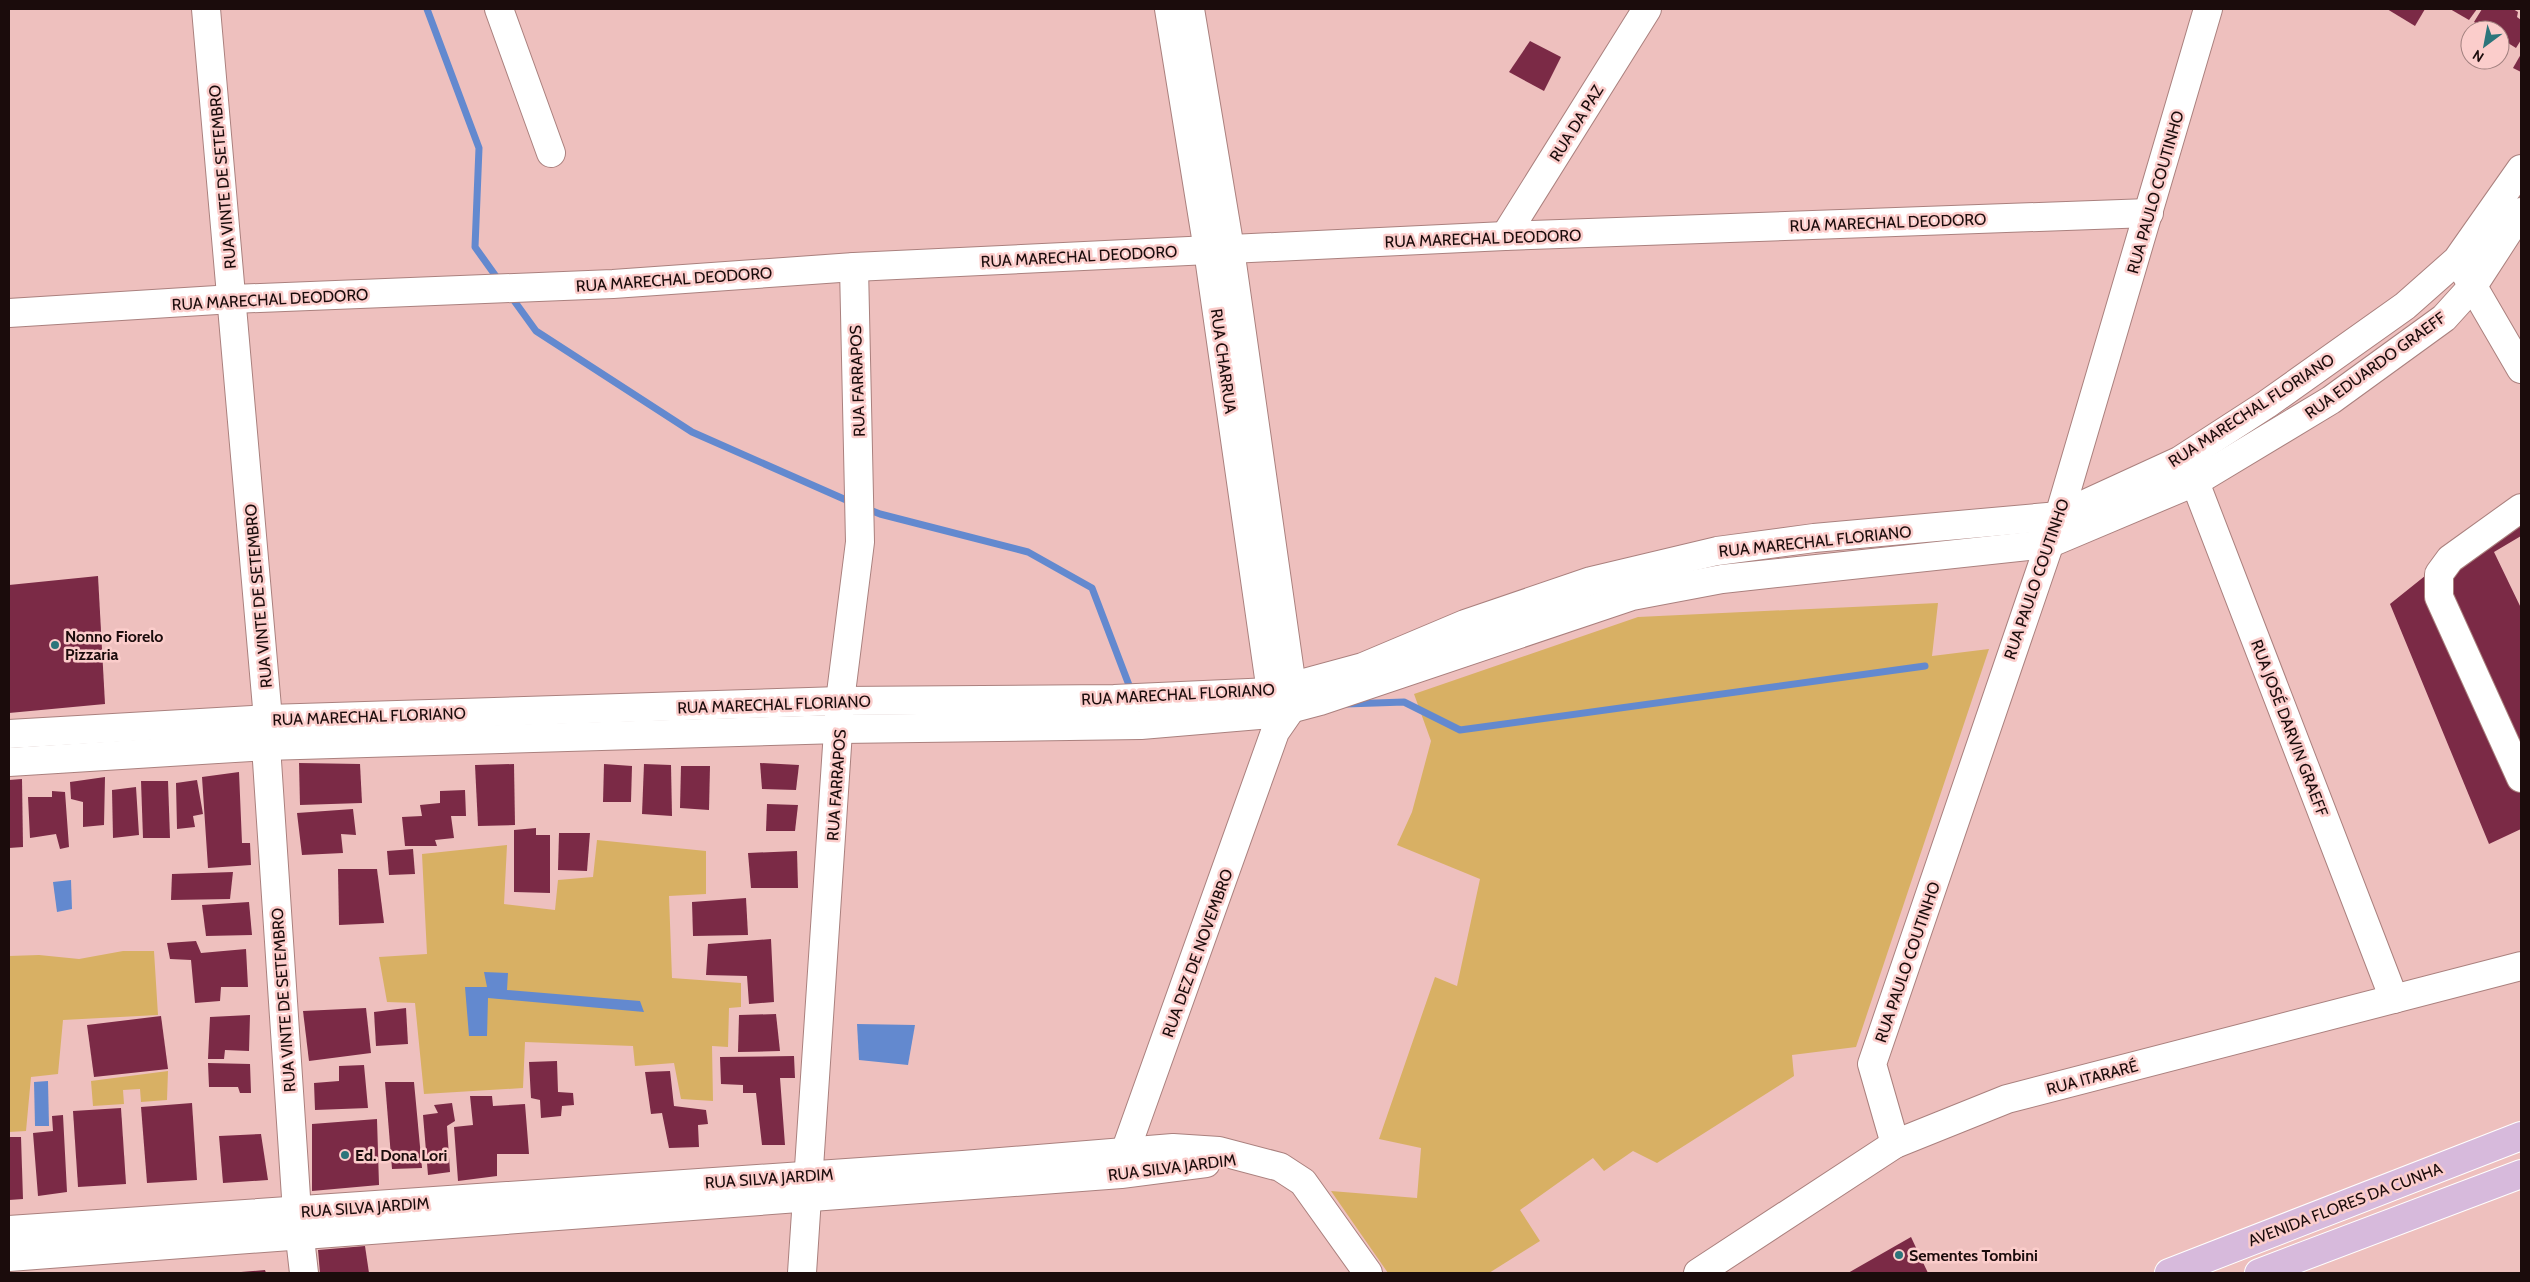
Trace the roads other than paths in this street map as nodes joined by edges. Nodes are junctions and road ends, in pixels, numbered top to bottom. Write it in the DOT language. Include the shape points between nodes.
graph roads {
  1 [pos="206,9"];
  2 [pos="500,9"];
  3 [pos="1169,9"];
  4 [pos="1190,9"];
  5 [pos="1647,9"];
  6 [pos="2208,9"];
  7 [pos="551,153"];
  8 [pos="2521,169"];
  9 [pos="2149,212"];
  10 [pos="2521,212"];
  11 [pos="1505,236"];
  12 [pos="1219,250"];
  13 [pos="2457,260"];
  14 [pos="854,267"];
  15 [pos="2473,286"];
  16 [pos="233,299"];
  17 [pos="9,313"];
  18 [pos="2521,369"];
  19 [pos="2187,471"];
  20 [pos="2521,508"];
  21 [pos="2059,516"];
  22 [pos="2048,544"];
  23 [pos="1717,551"];
  24 [pos="1722,579"];
  25 [pos="840,701"];
  26 [pos="682,706"];
  27 [pos="1280,707"];
  28 [pos="547,710"];
  29 [pos="268,719"];
  30 [pos="840,729"];
  31 [pos="12,734"];
  32 [pos="684,734"];
  33 [pos="550,738"];
  34 [pos="266,746"];
  35 [pos="13,762"];
  36 [pos="2521,778"];
  37 [pos="2521,966"];
  38 [pos="2394,999"];
  39 [pos="2521,1136"];
  40 [pos="1895,1144"];
  41 [pos="1123,1163"];
  42 [pos="2521,1174"];
  43 [pos="807,1186"];
  44 [pos="299,1224"];
  45 [pos="9,1230"];
  46 [pos="137,1234"];
  47 [pos="9,1256"];
  48 [pos="2176,1272"];
  49 [pos="304,1273"];
  50 [pos="802,1273"];
  51 [pos="1368,1273"];
  52 [pos="1698,1273"];
  53 [pos="2258,1273"];
  1 -- 16 [label="street, RUA VINTE DE SETEMBRO"];
  2 -- 7 [label="street"];
  3 -- 12 [label="street, RUA CHARRUA"];
  4 -- 12 [label="street, RUA CHARRUA"];
  5 -- 11 [label="street, RUA DA PAZ"];
  6 -- 9 [label="street, RUA PAULO COUTINHO"];
  8 -- 13 [label="street"];
  9 -- 11 [label="street, RUA MARECHAL DEODORO"];
  9 -- 21 [label="street, RUA PAULO COUTINHO"];
  10 -- 15 [label="street, RUA EDUARDO GRAEFF"];
  11 -- 12 [label="street, RUA MARECHAL DEODORO"];
  12 -- 14 [label="street, RUA MARECHAL DEODORO"];
  12 -- 27 [label="street, RUA CHARRUA" via="1259,527"];
  13 -- 15 [label="street"];
  13 -- 19 [label="street, RUA MARECHAL FLORIANO" via="2405,306 2267,404"];
  14 -- 16 [label="street, RUA MARECHAL DEODORO" via="613,284"];
  14 -- 25 [label="street, RUA FARRAPOS" via="860,542"];
  15 -- 18 [label="street"];
  15 -- 19 [label="street, RUA EDUARDO GRAEFF" via="2444,318 2331,400"];
  16 -- 17 [label="street, RUA MARECHAL DEODORO"];
  16 -- 29 [label="street, RUA VINTE DE SETEMBRO"];
  19 -- 21 [label="street, RUA MARECHAL FLORIANO"];
  19 -- 22 [label="street, RUA MARECHAL FLORIANO"];
  19 -- 38 [label="street, RUA JOSÉ DARVIN GRAEFF"];
  20 -- 36 [label="street" via="2450,559 2439,574 2439,597"];
  21 -- 22 [label="street, RUA PAULO COUTINHO"];
  21 -- 23 [label="street, RUA MARECHAL FLORIANO" via="1814,538"];
  22 -- 24 [label="street, RUA MARECHAL FLORIANO"];
  22 -- 40 [label="street, RUA PAULO COUTINHO" via="1872,1064"];
  23 -- 24 [label="street"];
  23 -- 27 [label="street, RUA MARECHAL FLORIANO" via="1591,581 1465,624"];
  24 -- 27 [label="street, RUA MARECHAL FLORIANO" via="1632,596"];
  25 -- 26 [label="street, RUA MARECHAL FLORIANO"];
  25 -- 27 [label="street, RUA MARECHAL FLORIANO" via="1114,699"];
  25 -- 30 [label="street, RUA FARRAPOS"];
  26 -- 28 [label="street, RUA MARECHAL FLORIANO"];
  26 -- 32 [label="street"];
  27 -- 30 [label="street, RUA MARECHAL FLORIANO" via="1141,725"];
  27 -- 41 [label="street, RUA DEZ DE NOVEMBRO"];
  28 -- 29 [label="street, RUA MARECHAL FLORIANO"];
  28 -- 33 [label="street"];
  29 -- 31 [label="street, RUA MARECHAL FLORIANO"];
  29 -- 34 [label="street, RUA VINTE DE SETEMBRO"];
  30 -- 32 [label="street, RUA MARECHAL FLORIANO"];
  30 -- 43 [label="street, RUA FARRAPOS"];
  31 -- 35 [label="street"];
  32 -- 33 [label="street, RUA MARECHAL FLORIANO"];
  33 -- 34 [label="street, RUA MARECHAL FLORIANO"];
  34 -- 35 [label="street, RUA MARECHAL FLORIANO"];
  34 -- 44 [label="street, RUA VINTE DE SETEMBRO"];
  37 -- 38 [label="street, RUA ITARARÉ"];
  38 -- 40 [label="street, RUA ITARARÉ" via="2008,1100"];
  39 -- 48 [label="main road, AVENIDA FLORES DA CUNHA"];
  40 -- 52 [label="street, RUA ITARARÉ"];
  41 -- 43 [label="street, RUA SILVA JARDIM"];
  41 -- 51 [label="street, RUA SILVA JARDIM" via="1247,1158 1280,1167 1303,1182"];
  42 -- 53 [label="main road, AVENIDA FLORES DA CUNHA"];
  43 -- 44 [label="street, RUA SILVA JARDIM"];
  43 -- 50 [label="street, RUA FARRAPOS"];
  44 -- 46 [label="street, RUA SILVA JARDIM"];
  44 -- 49 [label="street, RUA VINTE DE SETEMBRO"];
  45 -- 46 [label="street, RUA SILVA JARDIM"];
  46 -- 47 [label="street, RUA SILVA JARDIM"];
}
